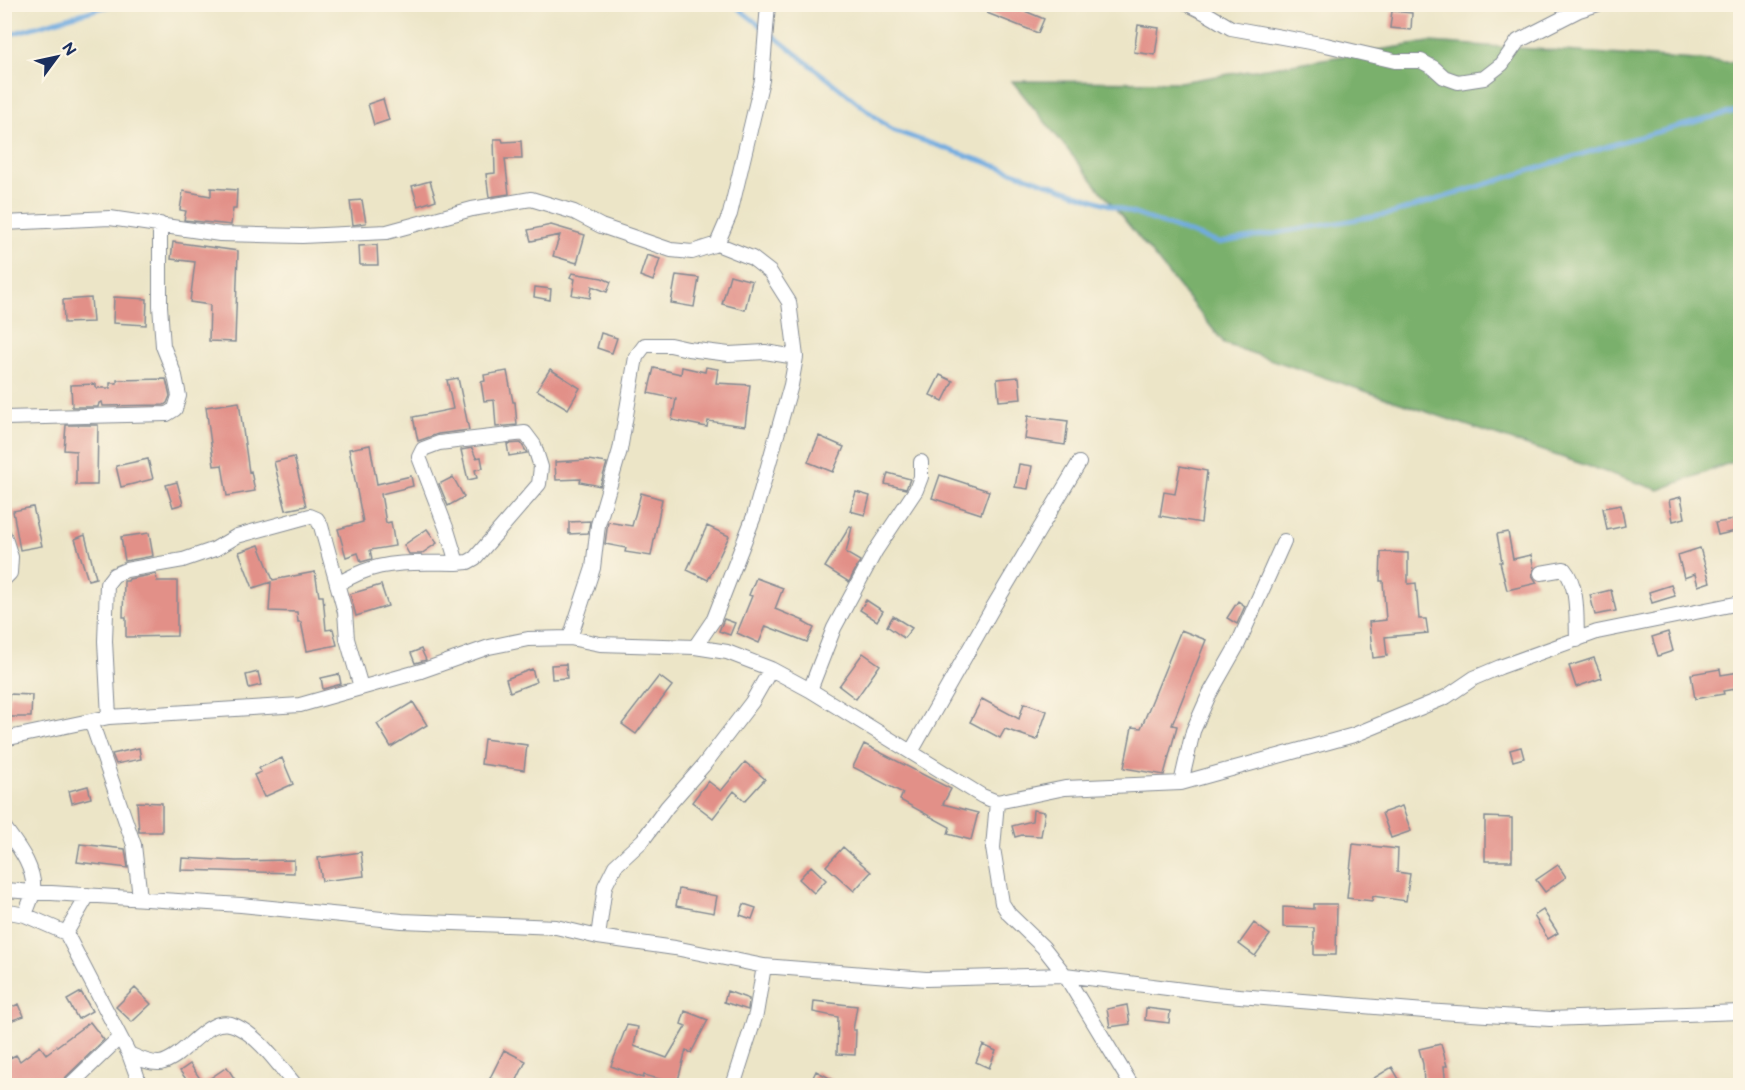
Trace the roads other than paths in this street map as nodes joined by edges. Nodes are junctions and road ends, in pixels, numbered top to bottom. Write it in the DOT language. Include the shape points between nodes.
graph roads {
  1 [pos="768,4"];
  2 [pos="1188,4"];
  3 [pos="1598,4"];
  4 [pos="4,223"];
  5 [pos="160,224"];
  6 [pos="717,244"];
  7 [pos="796,357"];
  8 [pos="4,418"];
  9 [pos="921,462"];
  10 [pos="1079,463"];
  11 [pos="4,535"];
  12 [pos="1284,542"];
  13 [pos="457,563"];
  14 [pos="1541,573"];
  15 [pos="4,579"];
  16 [pos="337,585"];
  17 [pos="1740,603"];
  18 [pos="570,638"];
  19 [pos="1577,640"];
  20 [pos="695,647"];
  21 [pos="771,669"];
  22 [pos="361,687"];
  23 [pos="810,690"];
  24 [pos="109,717"];
  25 [pos="91,721"];
  26 [pos="4,740"];
  27 [pos="911,752"];
  28 [pos="1181,783"];
  29 [pos="997,802"];
  30 [pos="4,827"];
  31 [pos="4,890"];
  32 [pos="33,892"];
  33 [pos="88,895"];
  34 [pos="140,898"];
  35 [pos="4,910"];
  36 [pos="25,915"];
  37 [pos="66,933"];
  38 [pos="598,937"];
  39 [pos="764,966"];
  40 [pos="1065,975"];
  41 [pos="1740,1012"];
  42 [pos="120,1037"];
  43 [pos="129,1054"];
  44 [pos="69,1086"];
  45 [pos="138,1086"];
  46 [pos="296,1086"];
  47 [pos="733,1086"];
  48 [pos="1132,1086"];
  1 -- 6 [label="street" via="762,80 730,214"];
  2 -- 3 [label="street" via="1231,28 1395,61 1420,61 1458,82 1485,78 1502,64 1518,41"];
  4 -- 5 [label="street" via="110,218"];
  5 -- 6 [label="street" via="232,234 387,232 472,208 531,199 671,250 692,252"];
  5 -- 8 [label="street" via="163,346 179,396 175,409 167,414"];
  6 -- 7 [label="street" via="752,258 770,272 789,302"];
  7 -- 18 [label="street" via="645,345 636,357 620,450 598,525 593,568"];
  7 -- 20 [label="street" via="754,516 714,619"];
  9 -- 23 [label="street" via="916,490 876,550 834,628"];
  10 -- 27 [label="street"];
  11 -- 15 [label="street" via="11,557 10,573"];
  12 -- 28 [label="street" via="1193,731"];
  13 -- 13 [label="street" via="419,458 423,449 439,443 525,433 534,445 541,467 539,484 475,558"];
  13 -- 16 [label="street" via="390,565 364,571"];
  14 -- 19 [label="street" via="1564,569 1571,577"];
  16 -- 22 [label="street"];
  16 -- 24 [label="street" via="321,526 310,516 237,536 183,560 114,575 107,584"];
  17 -- 19 [label="street" via="1597,632"];
  18 -- 20 [label="street" via="600,644"];
  18 -- 22 [label="street" via="528,639 489,647 422,672"];
  19 -- 28 [label="street" via="1474,678 1446,697 1354,735"];
  20 -- 21 [label="street" via="727,652"];
  21 -- 23 [label="street"];
  21 -- 38 [label="street" via="752,702 703,766 643,840 615,866 605,886"];
  22 -- 24 [label="street" via="300,705"];
  23 -- 27 [label="street"];
  24 -- 25 [label="street"];
  25 -- 26 [label="street"];
  25 -- 34 [label="street" via="134,844"];
  27 -- 29 [label="street"];
  28 -- 29 [label="street" via="1065,788"];
  29 -- 40 [label="street" via="993,848 1002,903"];
  30 -- 32 [label="street" via="26,860"];
  31 -- 32 [label="street"];
  32 -- 33 [label="street"];
  32 -- 36 [label="street"];
  33 -- 34 [label="street"];
  33 -- 37 [label="street"];
  34 -- 38 [label="street" via="402,921 556,927"];
  35 -- 36 [label="street"];
  36 -- 37 [label="street"];
  37 -- 42 [label="street"];
  38 -- 39 [label="street"];
  39 -- 40 [label="street" via="926,979"];
  39 -- 47 [label="street" via="756,1014"];
  40 -- 41 [label="street" via="1215,994 1551,1019"];
  40 -- 48 [label="street"];
  42 -- 43 [label="street"];
  42 -- 44 [label="street"];
  43 -- 45 [label="street"];
  43 -- 46 [label="street" via="158,1063 172,1059 220,1023 235,1025 252,1036"];
}
